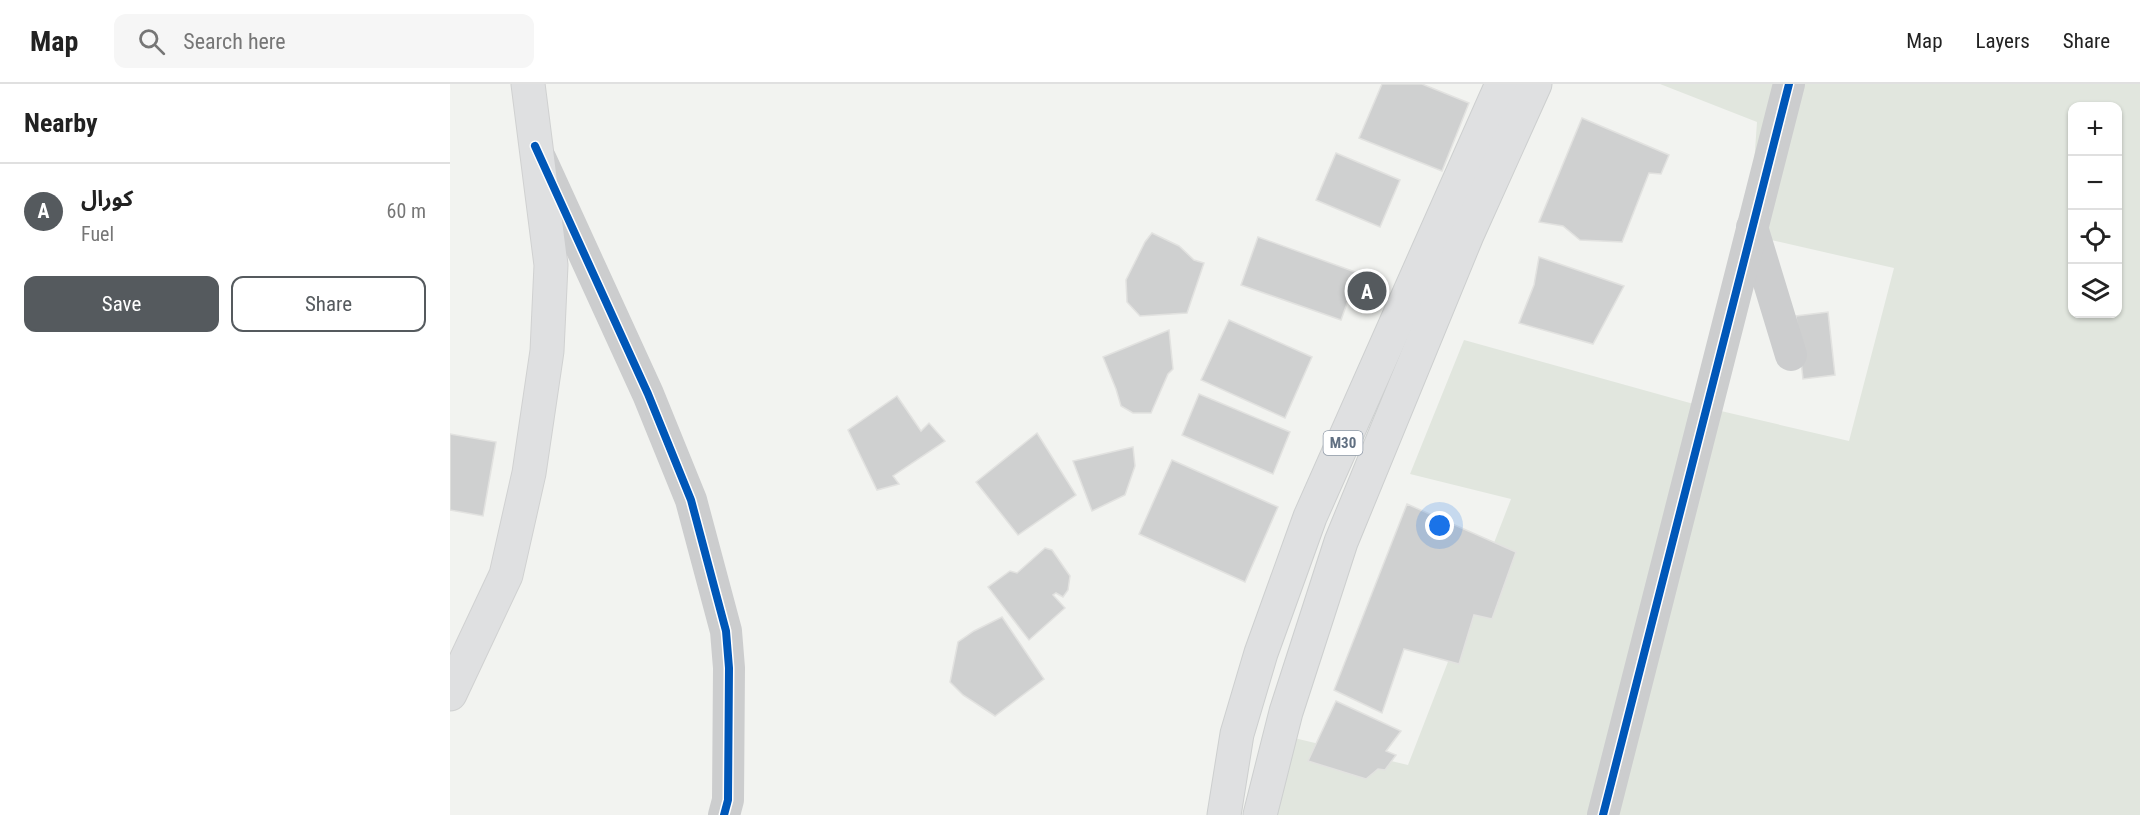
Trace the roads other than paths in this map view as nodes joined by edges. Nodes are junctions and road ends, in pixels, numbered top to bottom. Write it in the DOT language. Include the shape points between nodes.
graph roads {
  1 [pos="528,84"];
  2 [pos="1502,84"];
  3 [pos="1535,84"];
  4 [pos="1789,84"];
  5 [pos="535,146"];
  6 [pos="1752,226"];
  7 [pos="1791,355"];
  8 [pos="450,694"];
  9 [pos="724,815"];
  10 [pos="1224,815"];
  11 [pos="1260,815"];
  12 [pos="1603,815"];
  1 -- 5 [label="main road"];
  2 -- 10 [label="main road, M30" via="1310,517 1260,653 1237,735"];
  3 -- 11 [label="main road, M30" via="1467,235 1341,542 1286,712"];
  4 -- 6 [label="street"];
  5 -- 8 [label="main road" via="551,265 547,351 529,473 506,575"];
  5 -- 9 [label="street" via="648,394 691,500 726,631 728,800"];
  6 -- 7 [label="street"];
  6 -- 12 [label="street"];
}
